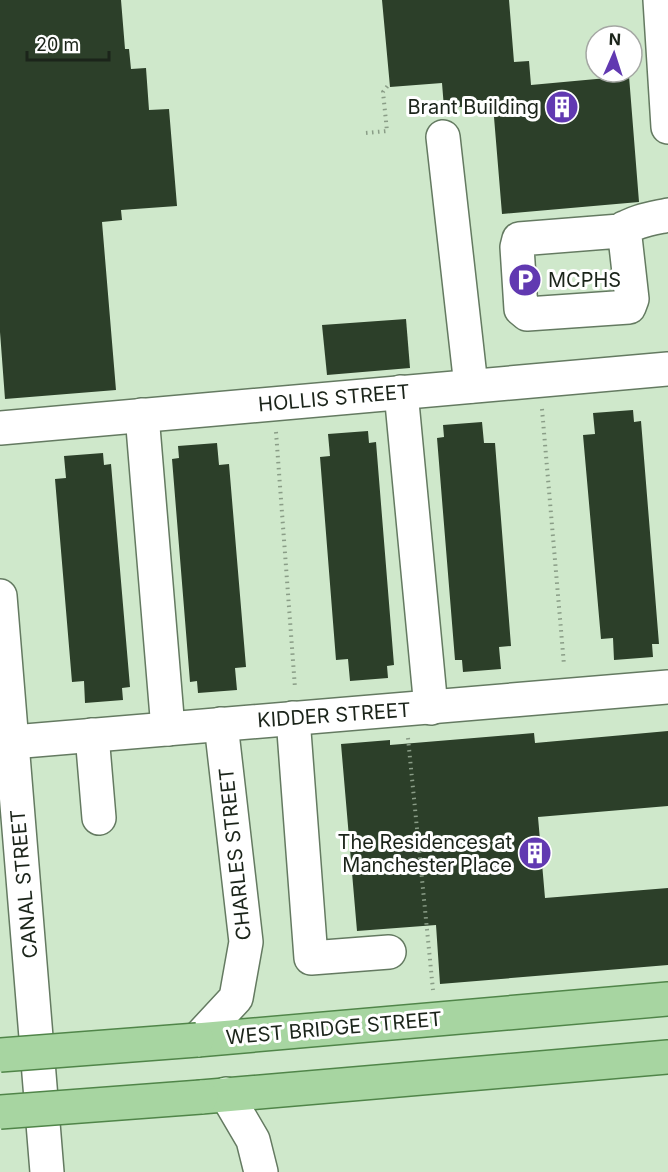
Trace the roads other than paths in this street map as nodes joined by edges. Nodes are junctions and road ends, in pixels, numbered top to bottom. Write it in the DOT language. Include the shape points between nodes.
graph roads {
  1 [pos="663,18"];
  2 [pos="668,127"];
  3 [pos="443,136"];
  4 [pos="668,215"];
  5 [pos="624,228"];
  6 [pos="668,369"];
  7 [pos="471,386"];
  8 [pos="401,392"];
  9 [pos="142,415"];
  10 [pos="0,428"];
  11 [pos="0,596"];
  12 [pos="668,687"];
  13 [pos="294,704"];
  14 [pos="431,708"];
  15 [pos="220,724"];
  16 [pos="168,729"];
  17 [pos="92,735"];
  18 [pos="6,742"];
  19 [pos="99,818"];
  20 [pos="389,952"];
  21 [pos="668,999"];
  22 [pos="197,1040"];
  23 [pos="0,1055"];
  24 [pos="668,1057"];
  25 [pos="213,1095"];
  26 [pos="0,1112"];
  27 [pos="47,1172"];
  28 [pos="261,1172"];
  1 -- 2 [label="street"];
  3 -- 7 [label="street"];
  4 -- 5 [label="street" via="633,222"];
  6 -- 7 [label="street, HOLLIS STREET"];
  7 -- 8 [label="street, HOLLIS STREET"];
  8 -- 9 [label="street, HOLLIS STREET"];
  8 -- 14 [label="street"];
  9 -- 10 [label="street, HOLLIS STREET"];
  9 -- 16 [label="street"];
  11 -- 18 [label="street, CANAL STREET"];
  12 -- 14 [label="street, KIDDER STREET"];
  13 -- 14 [label="street, KIDDER STREET"];
  13 -- 15 [label="street, KIDDER STREET"];
  13 -- 20 [label="street" via="310,958"];
  15 -- 16 [label="street, KIDDER STREET"];
  15 -- 22 [label="street, CHARLES STREET" via="246,942 236,998"];
  16 -- 17 [label="street, KIDDER STREET"];
  17 -- 18 [label="street, KIDDER STREET"];
  17 -- 19 [label="street"];
  18 -- 27 [label="street, CANAL STREET"];
  21 -- 22 [label="main road, WEST BRIDGE STREET"];
  22 -- 23 [label="main road, WEST BRIDGE STREET, bridge"];
  24 -- 25 [label="main road"];
  25 -- 26 [label="main road, bridge"];
  25 -- 28 [label="street" via="243,1119"];
}
